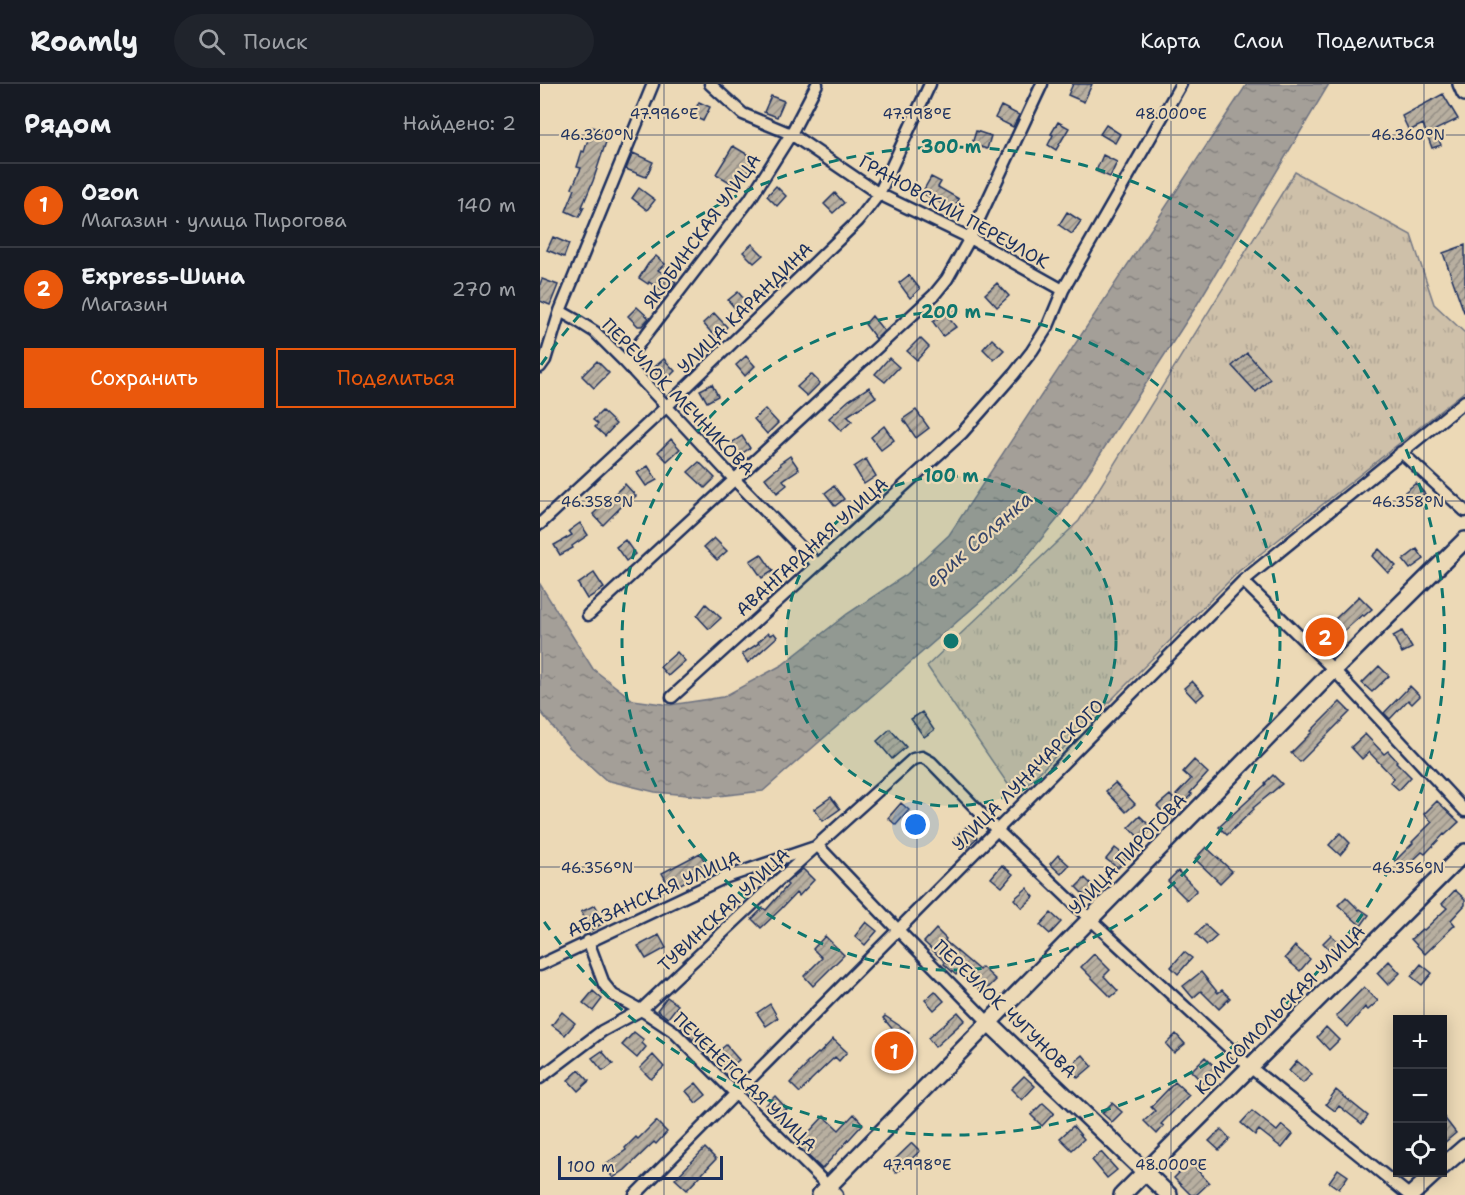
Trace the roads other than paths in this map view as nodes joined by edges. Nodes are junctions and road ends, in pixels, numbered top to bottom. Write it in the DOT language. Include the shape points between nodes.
graph roads {
  1 [pos="653,84"];
  2 [pos="710,84"];
  3 [pos="817,84"];
  4 [pos="930,84"];
  5 [pos="1042,84"];
  6 [pos="1181,84"];
  7 [pos="1461,84"];
  8 [pos="1465,93"];
  9 [pos="790,134"];
  10 [pos="879,194"];
  11 [pos="970,238"];
  12 [pos="1064,290"];
  13 [pos="560,311"];
  14 [pos="625,362"];
  15 [pos="540,367"];
  16 [pos="1465,401"];
  17 [pos="667,406"];
  18 [pos="1401,452"];
  19 [pos="734,479"];
  20 [pos="1465,511"];
  21 [pos="540,524"];
  22 [pos="1465,540"];
  23 [pos="817,564"];
  24 [pos="1243,581"];
  25 [pos="588,615"];
  26 [pos="1334,670"];
  27 [pos="672,697"];
  28 [pos="1465,811"];
  29 [pos="997,831"];
  30 [pos="818,846"];
  31 [pos="1465,852"];
  32 [pos="1091,920"];
  33 [pos="898,930"];
  34 [pos="588,941"];
  35 [pos="540,965"];
  36 [pos="641,1010"];
  37 [pos="989,1023"];
  38 [pos="1250,1067"];
  39 [pos="540,1078"];
  40 [pos="736,1094"];
  41 [pos="1465,1147"];
  42 [pos="1447,1163"];
  43 [pos="1146,1172"];
  44 [pos="1431,1177"];
  45 [pos="828,1192"];
  46 [pos="635,1195"];
  47 [pos="1122,1195"];
  48 [pos="1169,1195"];
  49 [pos="1410,1195"];
  1 -- 13 [label="street"];
  2 -- 9 [label="street, ГРАНОВСКИЙ ПЕРЕУЛОК" via="743,114"];
  3 -- 9 [label="street, ЯКОБИНСКАЯ УЛИЦА"];
  4 -- 10 [label="street, УЛИЦА КАРАНДИНА"];
  5 -- 11 [label="street"];
  6 -- 12 [label="street, АВАНГАРДНАЯ УЛИЦА"];
  7 -- 8 [label="main road"];
  9 -- 10 [label="street, ГРАНОВСКИЙ ПЕРЕУЛОК"];
  9 -- 14 [label="street, ЯКОБИНСКАЯ УЛИЦА" via="750,199"];
  10 -- 11 [label="street, ГРАНОВСКИЙ ПЕРЕУЛОК"];
  10 -- 17 [label="street, УЛИЦА КАРАНДИНА" via="858,221"];
  11 -- 12 [label="street, ГРАНОВСКИЙ ПЕРЕУЛОК"];
  11 -- 19 [label="street" via="934,295"];
  12 -- 23 [label="street, АВАНГАРДНАЯ УЛИЦА" via="1032,351 962,433"];
  13 -- 14 [label="street, ПЕРЕУЛОК МЕЧНИКОВА" via="595,332"];
  13 -- 15 [label="street"];
  14 -- 17 [label="street, ПЕРЕУЛОК МЕЧНИКОВА"];
  16 -- 18 [label="street, УЛИЦА ЛУНАЧАРСКОГО"];
  17 -- 19 [label="street, ПЕРЕУЛОК МЕЧНИКОВА"];
  17 -- 21 [label="street, УЛИЦА КАРАНДИНА"];
  18 -- 20 [label="street"];
  18 -- 24 [label="street, УЛИЦА ЛУНАЧАРСКОГО"];
  19 -- 23 [label="street, ПЕРЕУЛОК МЕЧНИКОВА"];
  19 -- 25 [label="street"];
  22 -- 26 [label="main road, УЛИЦА ПИРОГОВА"];
  23 -- 27 [label="street, АВАНГАРДНАЯ УЛИЦА"];
  24 -- 26 [label="street"];
  24 -- 29 [label="street, УЛИЦА ЛУНАЧАРСКОГО"];
  26 -- 28 [label="street"];
  26 -- 32 [label="main road, УЛИЦА ПИРОГОВА"];
  29 -- 30 [label="street, ТУВИНСКАЯ УЛИЦА" via="932,762 922,757 913,759"];
  29 -- 32 [label="street"];
  29 -- 33 [label="street, УЛИЦА ЛУНАЧАРСКОГО"];
  30 -- 33 [label="street, ПЕРЕУЛОК ЧУГУНОВА"];
  30 -- 34 [label="street, АБАЗАНСКАЯ УЛИЦА" via="724,878"];
  30 -- 36 [label="street, ТУВИНСКАЯ УЛИЦА"];
  31 -- 38 [label="main road, КОМСОМОЛЬСКАЯ УЛИЦА"];
  32 -- 37 [label="main road, УЛИЦА ПИРОГОВА"];
  32 -- 38 [label="street"];
  33 -- 37 [label="street, ПЕРЕУЛОК ЧУГУНОВА"];
  33 -- 40 [label="street, УЛИЦА ЛУНАЧАРСКОГО"];
  34 -- 35 [label="street, АБАЗАНСКАЯ УЛИЦА"];
  34 -- 36 [label="street, ПЕЧЕНЕГСКАЯ УЛИЦА" via="604,984 613,995"];
  36 -- 39 [label="street, ТУВИНСКАЯ УЛИЦА" via="602,1031"];
  36 -- 40 [label="street, ПЕЧЕНЕГСКАЯ УЛИЦА" via="673,1031"];
  37 -- 43 [label="main road, ПЕРЕУЛОК ЧУГУНОВА"];
  37 -- 45 [label="main road, УЛИЦА ПИРОГОВА"];
  38 -- 43 [label="main road, КОМСОМОЛЬСКАЯ УЛИЦА"];
  38 -- 49 [label="street"];
  40 -- 45 [label="street, ПЕЧЕНЕГСКАЯ УЛИЦА"];
  40 -- 46 [label="street, УЛИЦА ЛУНАЧАРСКОГО"];
  41 -- 42 [label="main road"];
  43 -- 47 [label="main road, КОМСОМОЛЬСКАЯ УЛИЦА"];
  43 -- 48 [label="main road, ПЕРЕУЛОК ЧУГУНОВА"];
  44 -- 49 [label="main road"];
}
